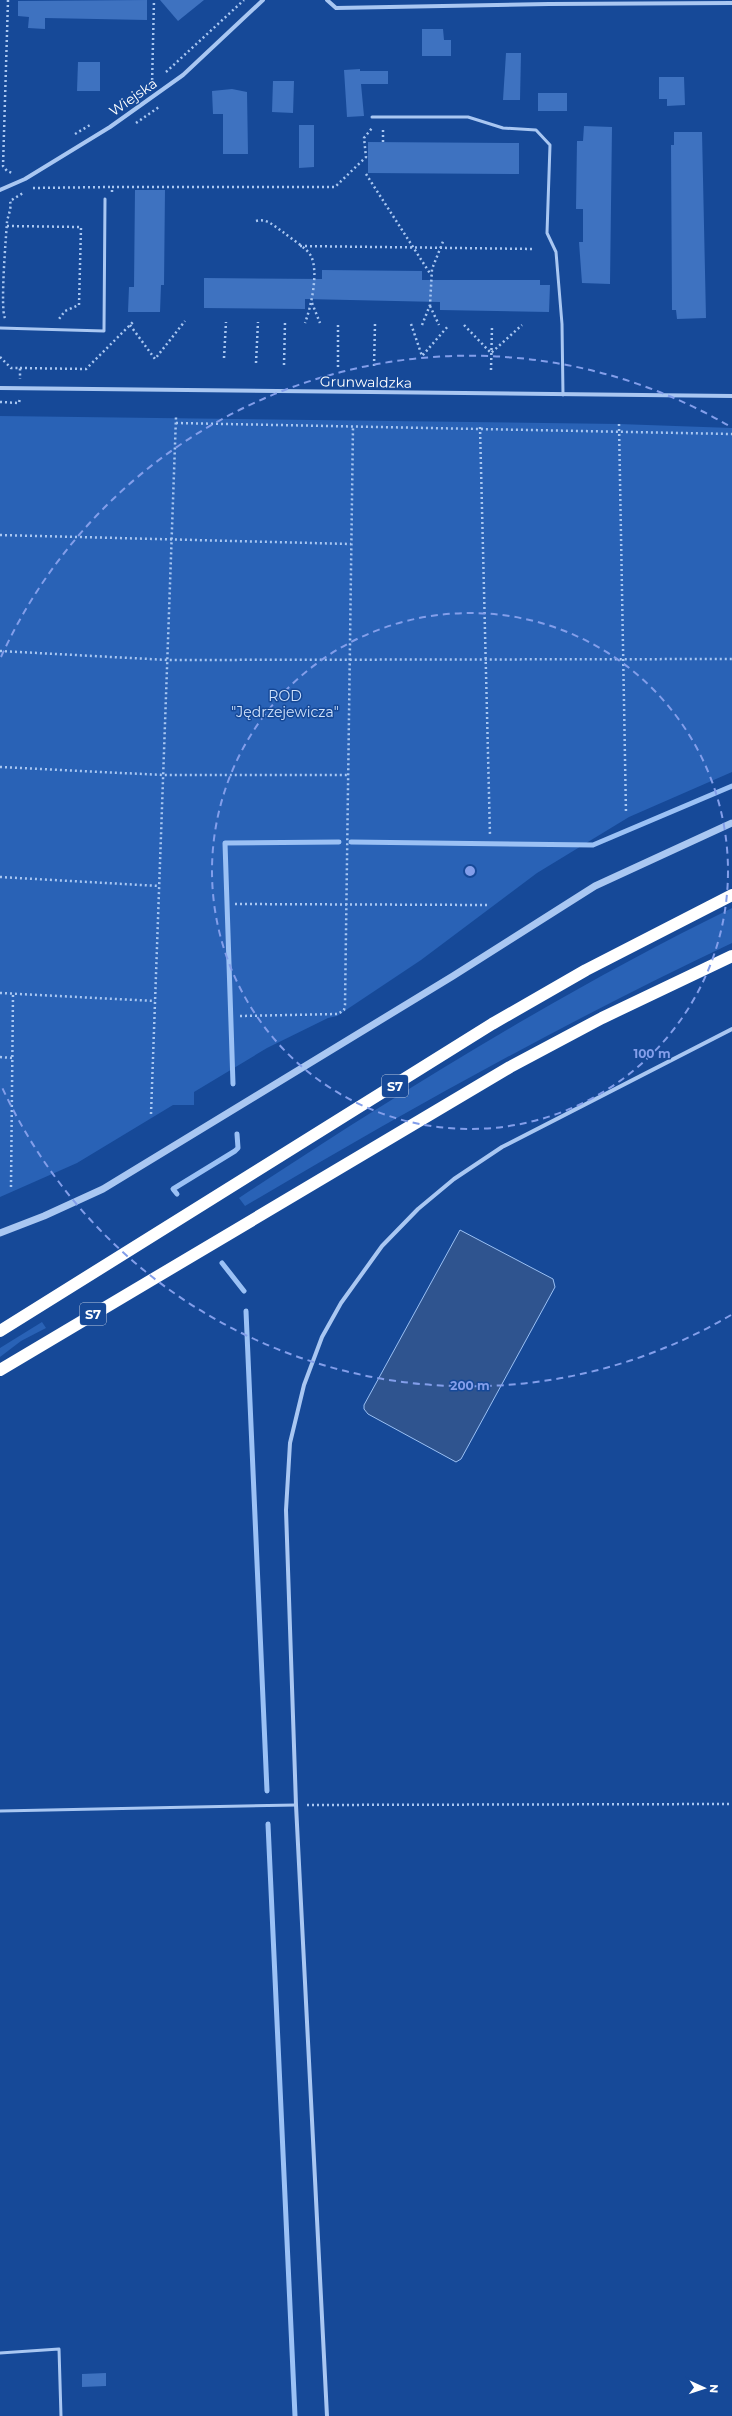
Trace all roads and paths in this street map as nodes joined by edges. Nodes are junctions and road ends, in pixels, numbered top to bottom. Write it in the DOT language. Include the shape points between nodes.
graph roads {
  1 [pos="8,0"];
  2 [pos="154,0"];
  3 [pos="244,0"];
  4 [pos="263,0"];
  5 [pos="327,0"];
  6 [pos="732,3"];
  7 [pos="161,76"];
  8 [pos="157,80"];
  9 [pos="152,84"];
  10 [pos="146,88"];
  11 [pos="372,117"];
  12 [pos="94,122"];
  13 [pos="71,137"];
  14 [pos="383,142"];
  15 [pos="366,174"];
  16 [pos="25,179"];
  17 [pos="112,187"];
  18 [pos="0,190"];
  19 [pos="26,191"];
  20 [pos="112,195"];
  21 [pos="105,199"];
  22 [pos="256,222"];
  23 [pos="7,226"];
  24 [pos="444,239"];
  25 [pos="300,246"];
  26 [pos="413,248"];
  27 [pos="441,248"];
  28 [pos="535,249"];
  29 [pos="431,275"];
  30 [pos="312,303"];
  31 [pos="430,305"];
  32 [pos="12,318"];
  33 [pos="51,319"];
  34 [pos="59,319"];
  35 [pos="66,320"];
  36 [pos="134,321"];
  37 [pos="185,321"];
  38 [pos="226,322"];
  39 [pos="258,322"];
  40 [pos="286,322"];
  41 [pos="305,323"];
  42 [pos="320,323"];
  43 [pos="338,323"];
  44 [pos="375,324"];
  45 [pos="411,324"];
  46 [pos="130,325"];
  47 [pos="422,325"];
  48 [pos="439,325"];
  49 [pos="449,325"];
  50 [pos="464,325"];
  51 [pos="522,325"];
  52 [pos="492,326"];
  53 [pos="0,328"];
  54 [pos="491,353"];
  55 [pos="224,358"];
  56 [pos="256,363"];
  57 [pos="284,365"];
  58 [pos="374,366"];
  59 [pos="338,367"];
  60 [pos="20,368"];
  61 [pos="491,370"];
  62 [pos="0,388"];
  63 [pos="563,395"];
  64 [pos="732,396"];
  65 [pos="176,417"];
  66 [pos="176,422"];
  67 [pos="619,424"];
  68 [pos="353,426"];
  69 [pos="480,427"];
  70 [pos="619,431"];
  71 [pos="732,434"];
  72 [pos="0,535"];
  73 [pos="172,540"];
  74 [pos="351,544"];
  75 [pos="0,651"];
  76 [pos="350,659"];
  77 [pos="485,659"];
  78 [pos="623,659"];
  79 [pos="732,659"];
  80 [pos="168,660"];
  81 [pos="0,767"];
  82 [pos="163,775"];
  83 [pos="348,775"];
  84 [pos="626,814"];
  85 [pos="732,823"];
  86 [pos="490,836"];
  87 [pos="0,878"];
  88 [pos="159,886"];
  89 [pos="732,895"];
  90 [pos="236,904"];
  91 [pos="346,904"];
  92 [pos="487,905"];
  93 [pos="732,956"];
  94 [pos="0,993"];
  95 [pos="14,994"];
  96 [pos="155,1001"];
  97 [pos="240,1016"];
  98 [pos="732,1029"];
  99 [pos="0,1058"];
  100 [pos="13,1058"];
  101 [pos="151,1114"];
  102 [pos="11,1187"];
  103 [pos="0,1233"];
  104 [pos="0,1331"];
  105 [pos="0,1370"];
  106 [pos="732,1804"];
  107 [pos="296,1805"];
  108 [pos="0,1811"];
  109 [pos="0,2353"];
  110 [pos="61,2416"];
  111 [pos="327,2416"];
  1 -- 16 [label="path" via="3,166 11,173 21,169"];
  2 -- 9 [label="path"];
  3 -- 7 [label="path"];
  4 -- 16 [label="street, Wiejska" via="183,75 110,127"];
  5 -- 6 [label="street" via="336,8"];
  8 -- 9 [label="path"];
  9 -- 10 [label="path"];
  11 -- 63 [label="lane" via="468,117 504,128 536,130 550,145 547,233 556,252 562,324"];
  12 -- 13 [label="path"];
  14 -- 17 [label="path" via="383,122 371,128 364,138 366,157 335,187"];
  15 -- 26 [label="path"];
  16 -- 17 [label="path" via="30,188"];
  16 -- 18 [label="street, Wiejska"];
  17 -- 20 [label="path"];
  19 -- 23 [label="path" via="10,202"];
  21 -- 53 [label="lane" via="104,331"];
  22 -- 25 [label="path" via="262,220 271,223"];
  23 -- 32 [label="path" via="4,318"];
  23 -- 34 [label="path" via="82,227 79,305 65,311"];
  24 -- 27 [label="path"];
  25 -- 26 [label="path"];
  25 -- 30 [label="path" via="310,255 313,263"];
  26 -- 27 [label="path"];
  26 -- 29 [label="path"];
  27 -- 28 [label="path"];
  27 -- 29 [label="path"];
  29 -- 31 [label="path"];
  30 -- 41 [label="path"];
  30 -- 42 [label="path"];
  31 -- 47 [label="path"];
  31 -- 48 [label="path"];
  33 -- 34 [label="path"];
  34 -- 35 [label="path"];
  36 -- 46 [label="path"];
  37 -- 46 [label="path" via="155,359"];
  38 -- 55 [label="path"];
  39 -- 56 [label="path"];
  40 -- 57 [label="path"];
  43 -- 59 [label="path"];
  44 -- 58 [label="path"];
  45 -- 49 [label="path" via="422,356"];
  46 -- 60 [label="path" via="86,368"];
  50 -- 54 [label="path"];
  51 -- 54 [label="path"];
  52 -- 54 [label="path"];
  54 -- 61 [label="path"];
  62 -- 63 [label="street, Grunwaldzka"];
  63 -- 64 [label="street, Grunwaldzka"];
  65 -- 66 [label="path"];
  66 -- 68 [label="path"];
  66 -- 73 [label="path"];
  67 -- 70 [label="path"];
  68 -- 69 [label="path"];
  68 -- 74 [label="path"];
  69 -- 70 [label="path"];
  69 -- 77 [label="path"];
  70 -- 71 [label="path"];
  70 -- 78 [label="path"];
  72 -- 73 [label="path"];
  73 -- 74 [label="path"];
  73 -- 80 [label="path"];
  74 -- 76 [label="path"];
  75 -- 80 [label="path"];
  76 -- 77 [label="path"];
  76 -- 80 [label="path"];
  76 -- 83 [label="path"];
  77 -- 78 [label="path"];
  77 -- 86 [label="path"];
  78 -- 79 [label="path"];
  78 -- 84 [label="path"];
  80 -- 82 [label="path"];
  81 -- 82 [label="path"];
  82 -- 83 [label="path"];
  82 -- 88 [label="path"];
  83 -- 91 [label="path"];
  85 -- 103 [label="street" via="595,886 453,976 103,1189"];
  87 -- 88 [label="path"];
  88 -- 96 [label="path"];
  89 -- 104 [label="highway, S7" via="586,970 492,1024"];
  90 -- 91 [label="path"];
  91 -- 92 [label="path"];
  91 -- 97 [label="path" via="344,1010 338,1014"];
  93 -- 105 [label="highway, S7" via="602,1018 510,1067"];
  94 -- 95 [label="path"];
  95 -- 96 [label="path"];
  95 -- 100 [label="path"];
  96 -- 101 [label="path"];
  98 -- 107 [label="street" via="502,1147 454,1179 418,1209 382,1246 341,1303 322,1337 304,1385 290,1443 286,1510"];
  99 -- 100 [label="path"];
  100 -- 102 [label="path"];
  106 -- 107 [label="path"];
  107 -- 108 [label="lane"];
  107 -- 111 [label="street"];
  109 -- 110 [label="lane" via="59,2349"];
}
